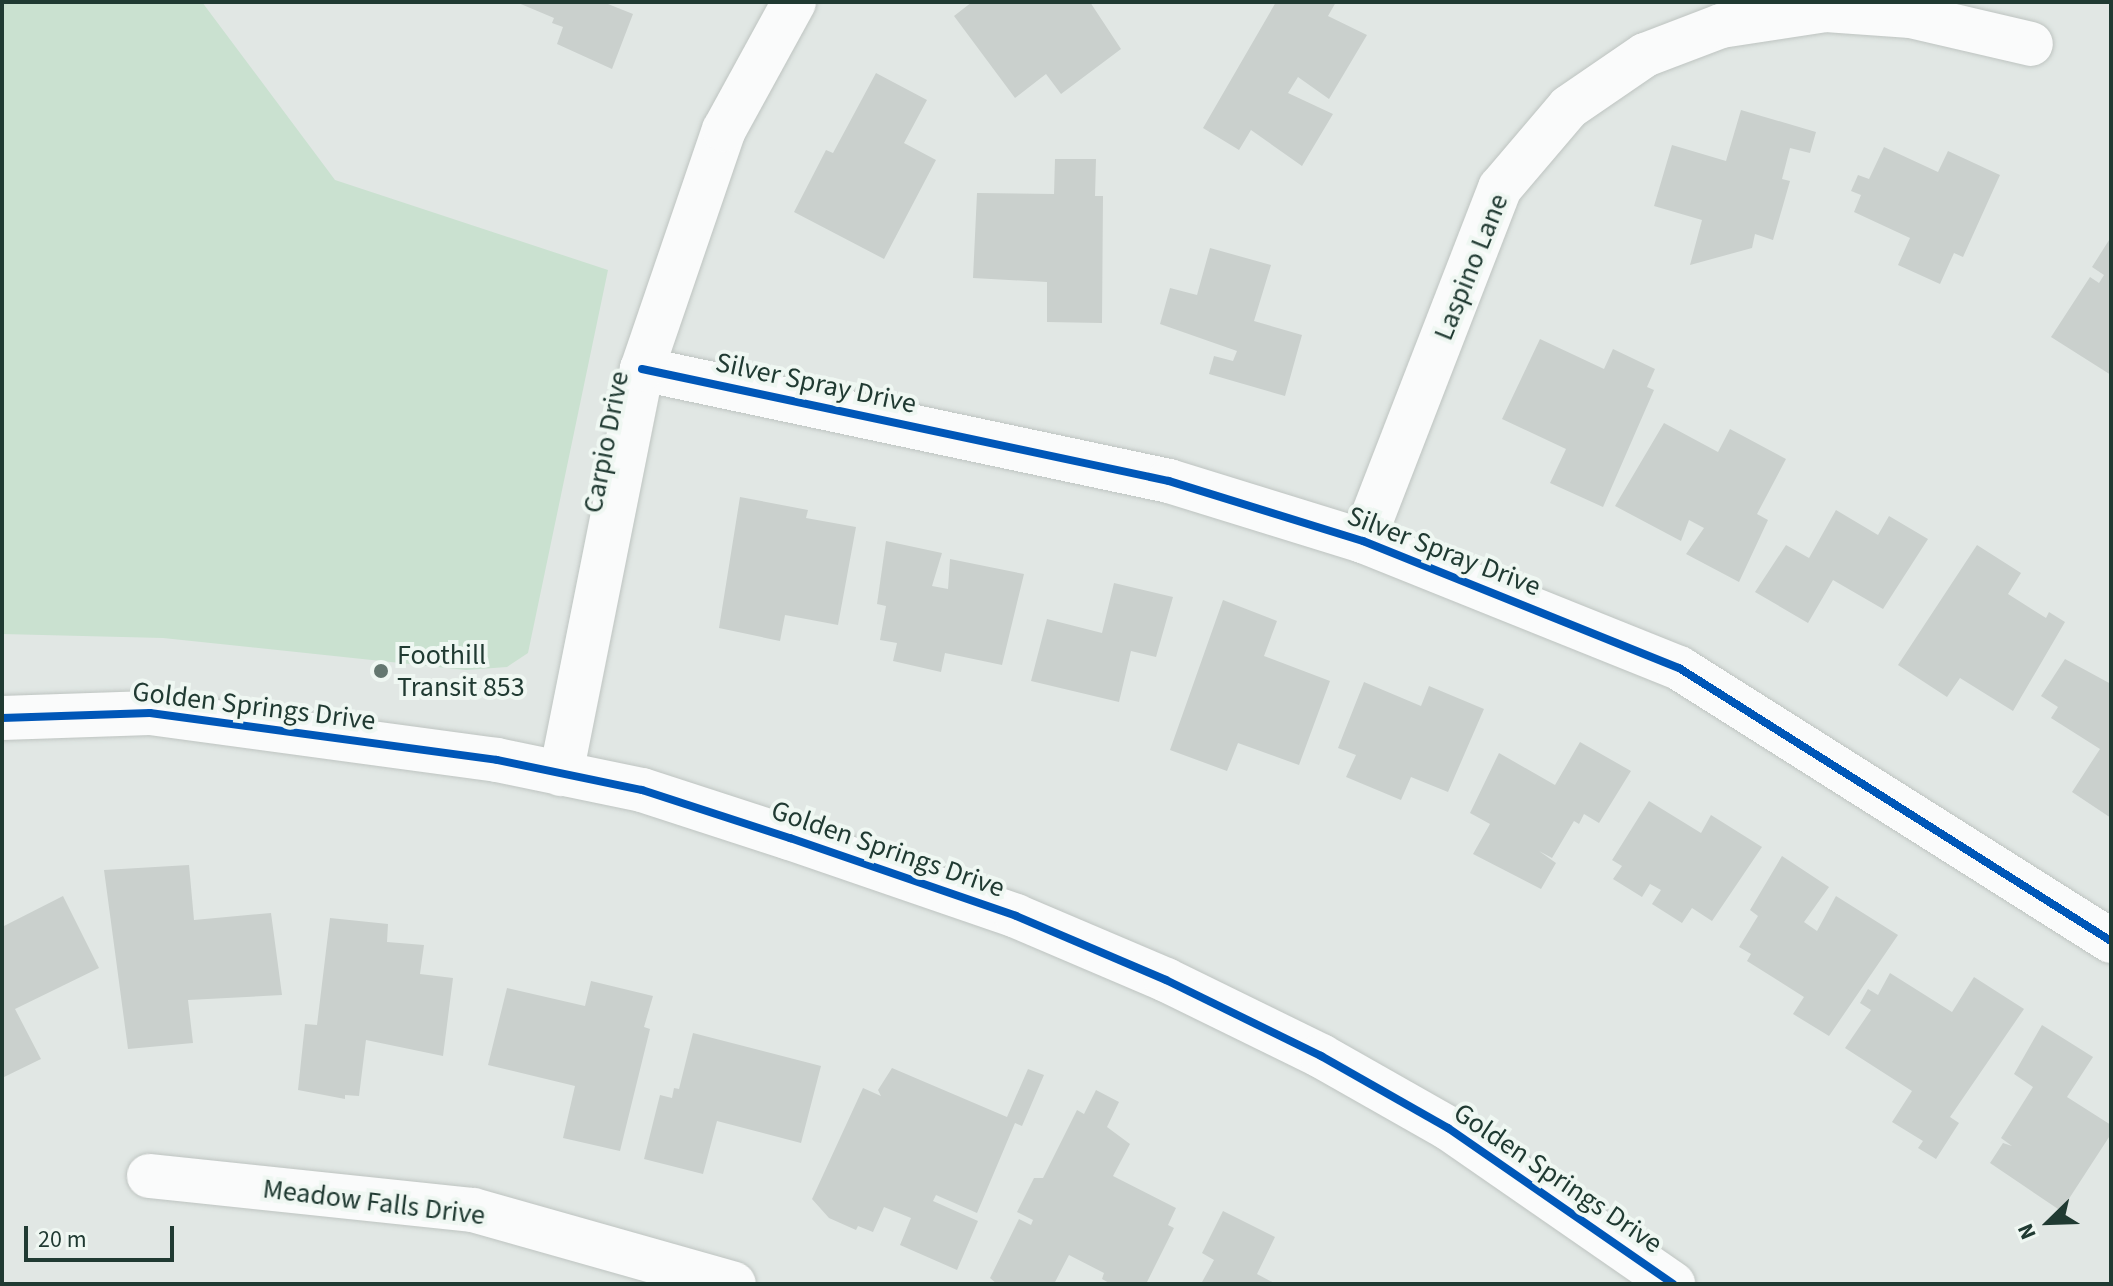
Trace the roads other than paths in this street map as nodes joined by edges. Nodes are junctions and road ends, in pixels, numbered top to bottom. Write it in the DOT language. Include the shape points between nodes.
graph roads {
  1 [pos="794,2"];
  2 [pos="2031,44"];
  3 [pos="642,369"];
  4 [pos="1363,541"];
  5 [pos="2,718"];
  6 [pos="561,774"];
  7 [pos="2111,941"];
  8 [pos="149,1176"];
  9 [pos="734,1284"];
  10 [pos="1673,1284"];
  1 -- 3 [label="street, Carpio Drive" via="724,130"];
  2 -- 4 [label="street, Laspino Lane" via="1911,16 1826,10 1721,26 1658,50 1569,107 1500,188"];
  3 -- 4 [label="street, Silver Spray Drive" via="1169,481"];
  3 -- 6 [label="street, Carpio Drive"];
  4 -- 7 [label="street, Silver Spray Drive" via="1679,668"];
  5 -- 6 [label="street, Golden Springs Drive" via="150,713 497,760"];
  6 -- 10 [label="street, Golden Springs Drive" via="642,790 790,838 1016,916 1166,980 1321,1056 1448,1128"];
  8 -- 9 [label="street, Meadow Falls Drive" via="473,1210"];
}
